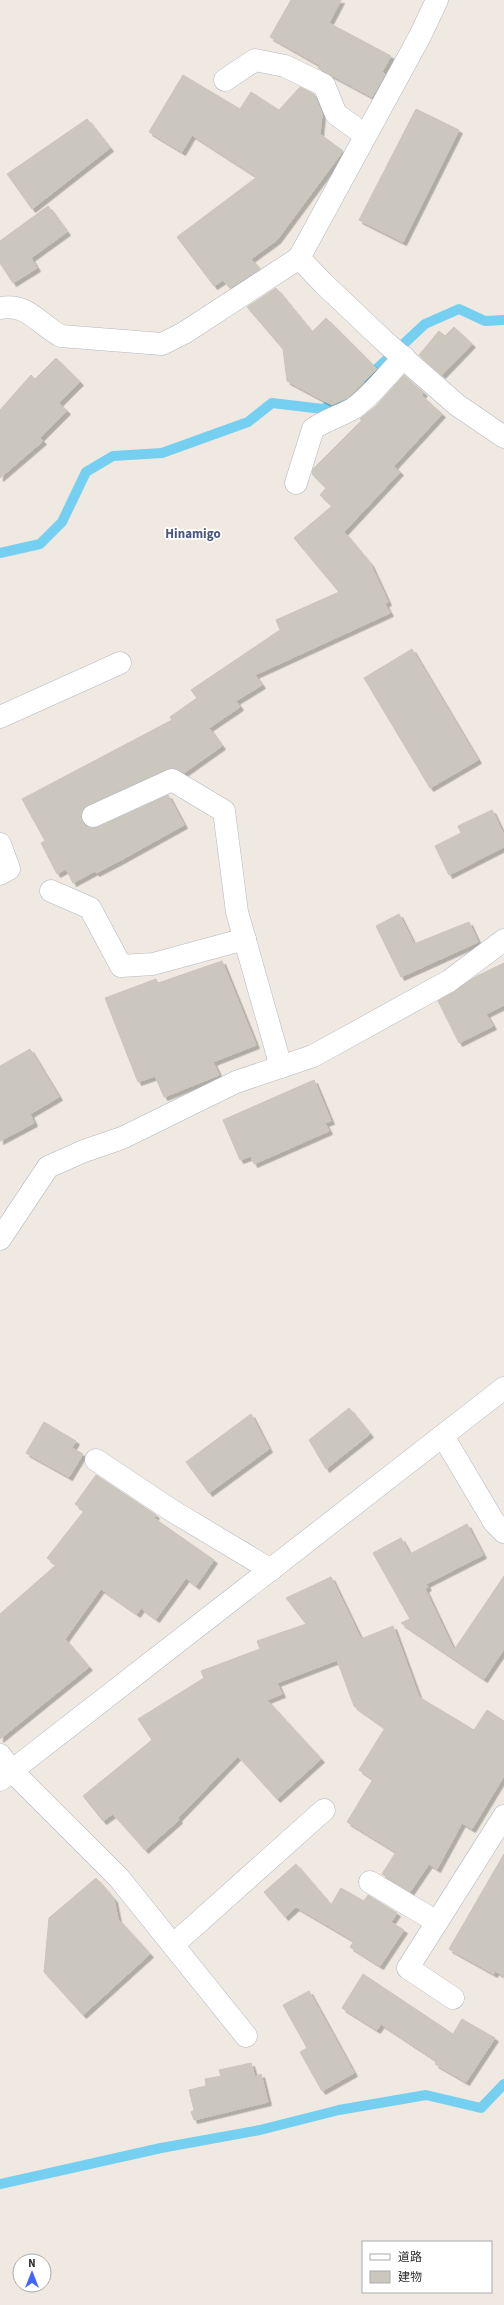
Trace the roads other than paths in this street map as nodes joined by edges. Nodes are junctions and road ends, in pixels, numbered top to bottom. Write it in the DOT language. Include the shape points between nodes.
graph roads {
  1 [pos="437,0"];
  2 [pos="225,80"];
  3 [pos="365,135"];
  4 [pos="299,258"];
  5 [pos="0,308"];
  6 [pos="404,357"];
  7 [pos="504,437"];
  8 [pos="296,483"];
  9 [pos="120,663"];
  10 [pos="0,717"];
  11 [pos="93,816"];
  12 [pos="0,844"];
  13 [pos="0,874"];
  14 [pos="51,892"];
  15 [pos="245,939"];
  16 [pos="504,940"];
  17 [pos="281,1067"];
  18 [pos="0,1239"];
  19 [pos="504,1388"];
  20 [pos="443,1436"];
  21 [pos="96,1460"];
  22 [pos="504,1532"];
  23 [pos="272,1570"];
  24 [pos="4,1769"];
  25 [pos="324,1810"];
  26 [pos="504,1816"];
  27 [pos="370,1882"];
  28 [pos="437,1922"];
  29 [pos="173,1946"];
  30 [pos="453,1998"];
  31 [pos="246,2036"];
  1 -- 3 [label="street"];
  2 -- 3 [label="street" via="255,60 285,66 324,85 336,114"];
  3 -- 4 [label="street"];
  4 -- 5 [label="street" via="184,333 162,344 61,336 46,328 23,308"];
  4 -- 6 [label="street" via="383,340"];
  6 -- 7 [label="street" via="457,405"];
  6 -- 8 [label="street" via="356,406 313,429"];
  9 -- 10 [label="street"];
  11 -- 15 [label="street" via="172,780 224,811 237,912"];
  12 -- 13 [label="street" via="9,869"];
  14 -- 15 [label="street" via="90,908 121,966 153,964"];
  15 -- 17 [label="street"];
  16 -- 17 [label="street" via="449,981 402,1008 313,1056"];
  17 -- 18 [label="street" via="236,1082 122,1138 48,1167"];
  19 -- 20 [label="street"];
  20 -- 22 [label="street" via="494,1522"];
  20 -- 23 [label="street"];
  21 -- 23 [label="street" via="171,1510"];
  23 -- 24 [label="street"];
  24 -- 29 [label="street" via="119,1878"];
  25 -- 29 [label="street"];
  26 -- 28 [label="street"];
  27 -- 28 [label="street"];
  28 -- 30 [label="street" via="408,1968"];
  29 -- 31 [label="street"];
}
